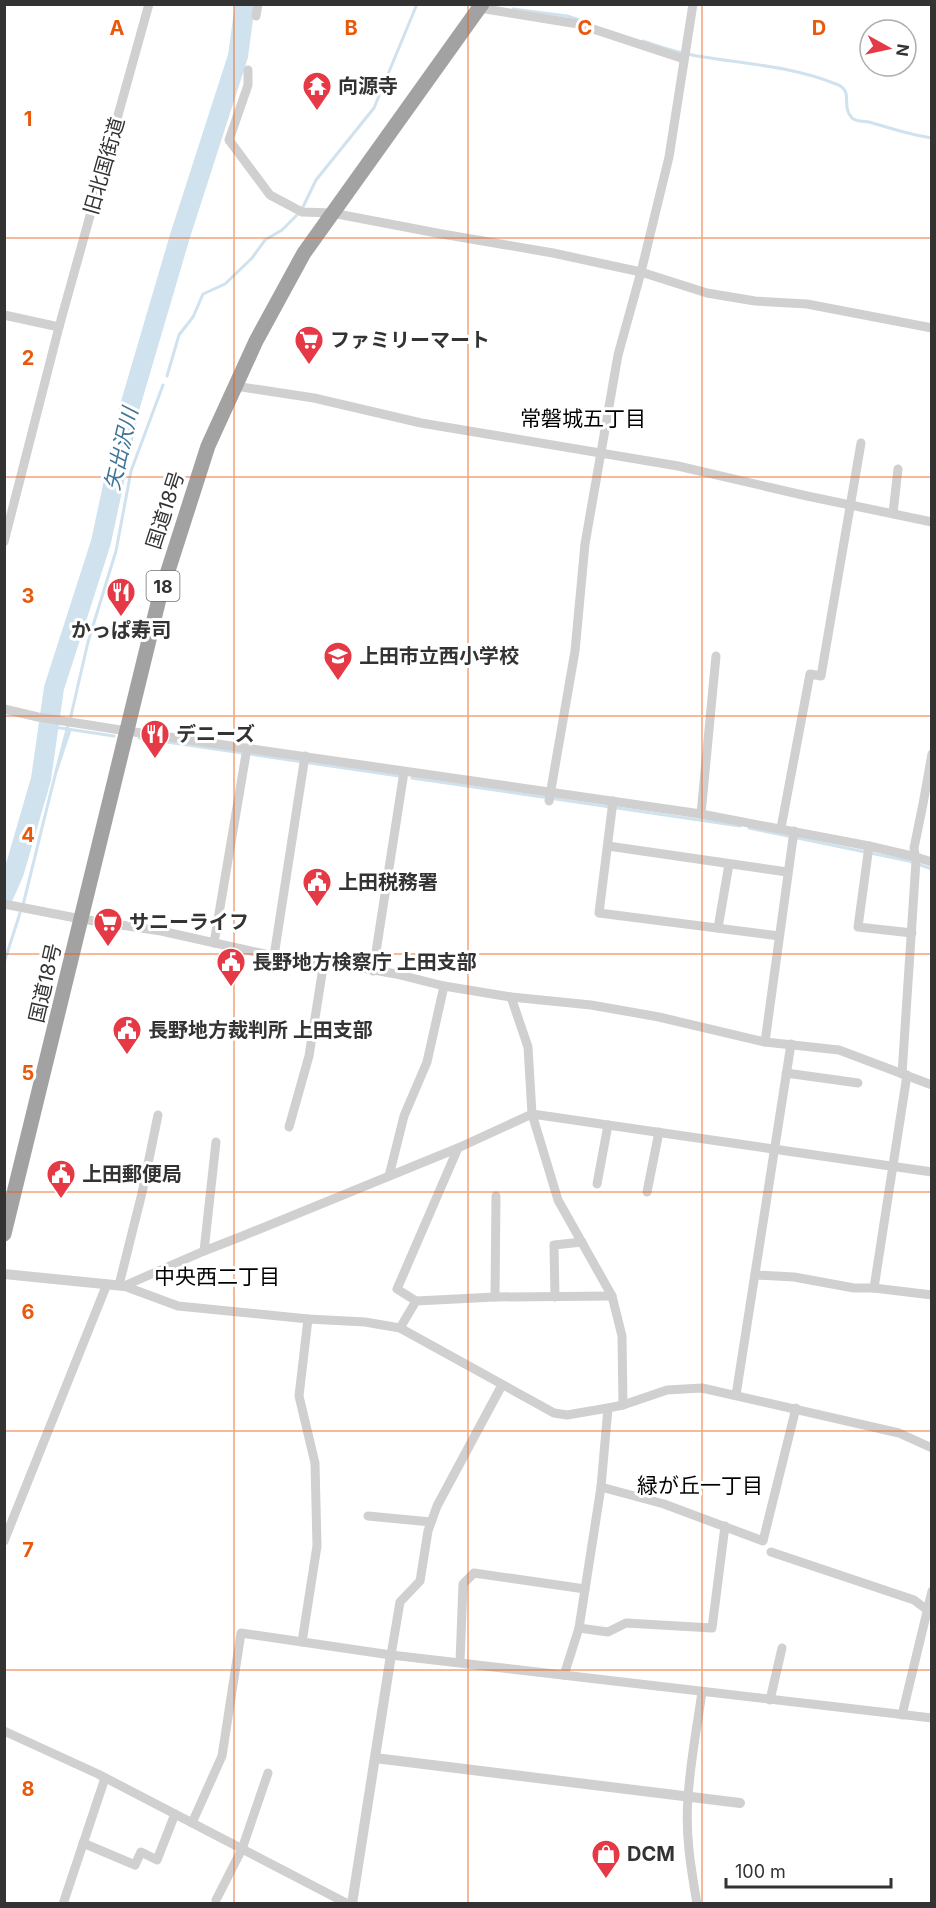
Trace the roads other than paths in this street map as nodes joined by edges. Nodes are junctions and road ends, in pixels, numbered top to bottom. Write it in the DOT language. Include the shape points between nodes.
graph roads {
  1 [pos="149,4"];
  2 [pos="258,4"];
  3 [pos="693,4"];
  4 [pos="481,6"];
  5 [pos="256,16"];
  6 [pos="684,59"];
  7 [pos="248,70"];
  8 [pos="333,213"];
  9 [pos="641,272"];
  10 [pos="4,315"];
  11 [pos="59,327"];
  12 [pos="932,328"];
  13 [pos="235,386"];
  14 [pos="861,443"];
  15 [pos="602,452"];
  16 [pos="898,469"];
  17 [pos="852,504"];
  18 [pos="893,513"];
  19 [pos="932,522"];
  20 [pos="4,542"];
  21 [pos="716,656"];
  22 [pos="4,709"];
  23 [pos="128,731"];
  24 [pos="247,748"];
  25 [pos="932,754"];
  26 [pos="305,756"];
  27 [pos="404,772"];
  28 [pos="549,796"];
  29 [pos="613,801"];
  30 [pos="701,814"];
  31 [pos="781,828"];
  32 [pos="794,831"];
  33 [pos="608,846"];
  34 [pos="869,846"];
  35 [pos="916,857"];
  36 [pos="932,862"];
  37 [pos="729,864"];
  38 [pos="787,872"];
  39 [pos="7,905"];
  40 [pos="81,919"];
  41 [pos="718,928"];
  42 [pos="912,933"];
  43 [pos="778,936"];
  44 [pos="214,943"];
  45 [pos="274,957"];
  46 [pos="324,961"];
  47 [pos="373,971"];
  48 [pos="444,986"];
  49 [pos="511,997"];
  50 [pos="765,1042"];
  51 [pos="790,1044"];
  52 [pos="786,1073"];
  53 [pos="905,1075"];
  54 [pos="858,1083"];
  55 [pos="932,1085"];
  56 [pos="532,1114"];
  57 [pos="158,1115"];
  58 [pos="608,1125"];
  59 [pos="289,1127"];
  60 [pos="659,1132"];
  61 [pos="216,1142"];
  62 [pos="458,1149"];
  63 [pos="774,1149"];
  64 [pos="893,1167"];
  65 [pos="932,1172"];
  66 [pos="389,1176"];
  67 [pos="597,1184"];
  68 [pos="647,1192"];
  69 [pos="496,1196"];
  70 [pos="4,1234"];
  71 [pos="582,1242"];
  72 [pos="204,1251"];
  73 [pos="4,1274"];
  74 [pos="755,1275"];
  75 [pos="107,1284"];
  76 [pos="121,1285"];
  77 [pos="874,1288"];
  78 [pos="932,1295"];
  79 [pos="612,1296"];
  80 [pos="495,1297"];
  81 [pos="555,1297"];
  82 [pos="416,1301"];
  83 [pos="308,1319"];
  84 [pos="400,1328"];
  85 [pos="502,1385"];
  86 [pos="736,1395"];
  87 [pos="623,1405"];
  88 [pos="608,1408"];
  89 [pos="796,1408"];
  90 [pos="932,1448"];
  91 [pos="601,1487"];
  92 [pos="368,1516"];
  93 [pos="431,1522"];
  94 [pos="725,1526"];
  95 [pos="4,1541"];
  96 [pos="771,1552"];
  97 [pos="585,1588"];
  98 [pos="932,1591"];
  99 [pos="929,1610"];
  100 [pos="579,1628"];
  101 [pos="302,1642"];
  102 [pos="782,1648"];
  103 [pos="391,1655"];
  104 [pos="460,1662"];
  105 [pos="564,1675"];
  106 [pos="702,1692"];
  107 [pos="770,1700"];
  108 [pos="902,1715"];
  109 [pos="932,1718"];
  110 [pos="4,1731"];
  111 [pos="375,1758"];
  112 [pos="268,1773"];
  113 [pos="105,1778"];
  114 [pos="688,1797"];
  115 [pos="740,1803"];
  116 [pos="175,1814"];
  117 [pos="192,1823"];
  118 [pos="83,1843"];
  119 [pos="242,1849"];
  120 [pos="216,1900"];
  121 [pos="63,1904"];
  122 [pos="348,1904"];
  123 [pos="352,1904"];
  124 [pos="697,1904"];
  1 -- 11 [label="street, 旧北国街道"];
  2 -- 5 [label="street"];
  3 -- 6 [label="street"];
  4 -- 6 [label="street" via="578,24"];
  4 -- 8 [label="highway, 国道18号 / 18"];
  6 -- 9 [label="street" via="669,157"];
  7 -- 8 [label="street" via="248,85 229,140 270,195 302,212"];
  8 -- 9 [label="street"];
  8 -- 13 [label="highway, 国道18号 / 18" via="279,296"];
  9 -- 12 [label="street" via="707,293 807,304"];
  9 -- 15 [label="street" via="618,355"];
  10 -- 11 [label="street"];
  11 -- 20 [label="street, 旧北国街道"];
  13 -- 15 [label="street" via="314,398 422,423"];
  13 -- 23 [label="highway, 国道18号 / 18" via="208,446 171,560"];
  14 -- 17 [label="street"];
  15 -- 17 [label="street"];
  15 -- 28 [label="street" via="585,544 575,651"];
  16 -- 18 [label="street"];
  17 -- 18 [label="street"];
  17 -- 31 [label="street" via="821,676 810,674"];
  18 -- 19 [label="street"];
  21 -- 30 [label="street"];
  22 -- 23 [label="street"];
  23 -- 24 [label="street"];
  23 -- 40 [label="highway, 国道18号 / 18"];
  24 -- 26 [label="street"];
  24 -- 44 [label="street"];
  25 -- 35 [label="street" via="914,848"];
  26 -- 27 [label="street"];
  26 -- 45 [label="street"];
  27 -- 28 [label="street"];
  27 -- 47 [label="street"];
  28 -- 29 [label="street"];
  29 -- 30 [label="street"];
  29 -- 33 [label="street"];
  30 -- 31 [label="street"];
  31 -- 32 [label="street"];
  32 -- 34 [label="street"];
  32 -- 38 [label="street"];
  33 -- 37 [label="street"];
  33 -- 41 [label="street" via="599,913"];
  34 -- 35 [label="street"];
  34 -- 42 [label="street" via="858,927"];
  35 -- 36 [label="street"];
  35 -- 42 [label="street"];
  37 -- 38 [label="street"];
  37 -- 41 [label="street"];
  38 -- 43 [label="street"];
  39 -- 40 [label="street"];
  40 -- 44 [label="street"];
  40 -- 70 [label="highway, 国道18号 / 18"];
  41 -- 43 [label="street"];
  42 -- 53 [label="street"];
  43 -- 50 [label="street"];
  44 -- 45 [label="street"];
  45 -- 46 [label="street"];
  46 -- 47 [label="street"];
  46 -- 59 [label="street" via="309,1056"];
  47 -- 48 [label="street"];
  48 -- 49 [label="street"];
  48 -- 66 [label="street" via="428,1062 404,1116"];
  49 -- 50 [label="street" via="659,1017"];
  49 -- 56 [label="street" via="528,1047"];
  50 -- 51 [label="street"];
  51 -- 52 [label="street"];
  51 -- 53 [label="street" via="839,1050"];
  52 -- 54 [label="street"];
  52 -- 63 [label="street"];
  53 -- 55 [label="street"];
  53 -- 64 [label="street"];
  56 -- 58 [label="street"];
  56 -- 62 [label="street"];
  56 -- 71 [label="street" via="558,1200"];
  57 -- 76 [label="street"];
  58 -- 60 [label="street"];
  58 -- 67 [label="street"];
  60 -- 63 [label="street"];
  60 -- 68 [label="street"];
  61 -- 72 [label="street"];
  62 -- 66 [label="street"];
  62 -- 82 [label="street" via="397,1288"];
  63 -- 64 [label="street"];
  63 -- 74 [label="street"];
  64 -- 65 [label="street"];
  64 -- 77 [label="street"];
  66 -- 72 [label="street"];
  69 -- 80 [label="street"];
  71 -- 79 [label="street"];
  71 -- 81 [label="street" via="554,1245"];
  72 -- 76 [label="street"];
  73 -- 75 [label="street"];
  74 -- 77 [label="street"];
  74 -- 86 [label="street"];
  75 -- 76 [label="street"];
  75 -- 95 [label="street"];
  76 -- 83 [label="street" via="178,1306"];
  77 -- 78 [label="street"];
  79 -- 81 [label="street"];
  79 -- 87 [label="street" via="622,1336"];
  80 -- 81 [label="street"];
  80 -- 82 [label="street"];
  82 -- 84 [label="street"];
  83 -- 84 [label="street"];
  83 -- 101 [label="street" via="299,1396 315,1463 317,1546"];
  84 -- 85 [label="street"];
  85 -- 88 [label="street" via="554,1413 567,1415"];
  85 -- 93 [label="street"];
  86 -- 87 [label="street" via="702,1388 667,1390"];
  86 -- 89 [label="street"];
  87 -- 88 [label="street"];
  88 -- 91 [label="street"];
  89 -- 90 [label="street" via="899,1433"];
  89 -- 94 [label="street" via="763,1541"];
  91 -- 94 [label="street"];
  91 -- 97 [label="street"];
  92 -- 93 [label="street"];
  93 -- 103 [label="street" via="420,1581 400,1602"];
  94 -- 100 [label="street" via="712,1628 626,1623 608,1632"];
  96 -- 99 [label="street" via="914,1600"];
  97 -- 100 [label="street"];
  97 -- 104 [label="street" via="474,1573 463,1584"];
  98 -- 99 [label="street"];
  99 -- 108 [label="street"];
  100 -- 105 [label="street"];
  101 -- 103 [label="street"];
  101 -- 117 [label="street" via="241,1633 222,1756"];
  102 -- 107 [label="street"];
  103 -- 104 [label="street"];
  103 -- 111 [label="street"];
  104 -- 105 [label="street"];
  105 -- 106 [label="street"];
  106 -- 107 [label="street"];
  106 -- 114 [label="street"];
  107 -- 108 [label="street"];
  108 -- 109 [label="street"];
  110 -- 113 [label="street"];
  111 -- 114 [label="street"];
  111 -- 123 [label="street"];
  112 -- 119 [label="street"];
  113 -- 116 [label="street"];
  113 -- 118 [label="street"];
  114 -- 115 [label="street"];
  114 -- 124 [label="street" via="690,1867"];
  116 -- 117 [label="street"];
  116 -- 118 [label="street" via="157,1860 141,1852 135,1865"];
  117 -- 119 [label="street"];
  118 -- 121 [label="street"];
  119 -- 120 [label="street"];
  119 -- 122 [label="street"];
}
